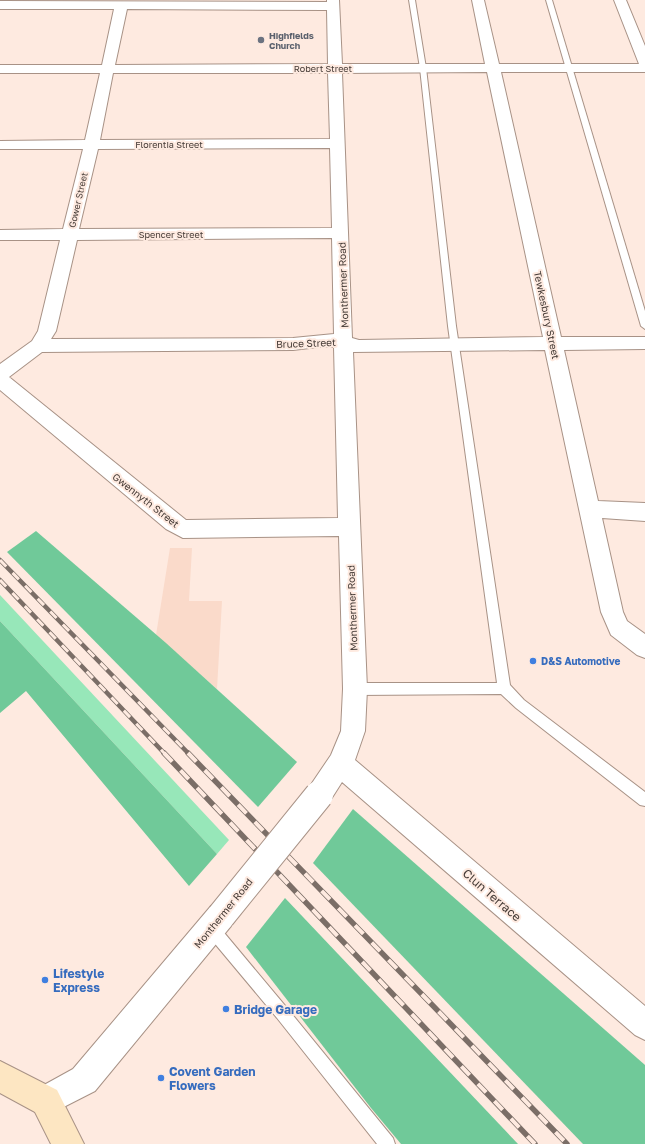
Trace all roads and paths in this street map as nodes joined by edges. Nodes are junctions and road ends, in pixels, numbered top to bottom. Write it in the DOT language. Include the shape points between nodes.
graph roads {
  1 [pos="412,0"];
  2 [pos="478,0"];
  3 [pos="549,0"];
  4 [pos="620,0"];
  5 [pos="333,3"];
  6 [pos="0,5"];
  7 [pos="121,6"];
  8 [pos="645,64"];
  9 [pos="336,68"];
  10 [pos="423,68"];
  11 [pos="494,68"];
  12 [pos="570,68"];
  13 [pos="645,68"];
  14 [pos="0,69"];
  15 [pos="106,69"];
  16 [pos="338,143"];
  17 [pos="91,144"];
  18 [pos="0,145"];
  19 [pos="341,233"];
  20 [pos="0,235"];
  21 [pos="69,235"];
  22 [pos="645,326"];
  23 [pos="344,342"];
  24 [pos="645,343"];
  25 [pos="456,344"];
  26 [pos="553,344"];
  27 [pos="38,346"];
  28 [pos="0,374"];
  29 [pos="0,380"];
  30 [pos="590,509"];
  31 [pos="645,512"];
  32 [pos="349,528"];
  33 [pos="645,648"];
  34 [pos="504,688"];
  35 [pos="355,689"];
  36 [pos="340,764"];
  37 [pos="645,800"];
  38 [pos="216,922"];
  39 [pos="645,1025"];
  40 [pos="0,1076"];
  41 [pos="46,1101"];
  42 [pos="68,1144"];
  43 [pos="387,1144"];
  1 -- 10 [label="lane"];
  2 -- 11 [label="street, Tewkesbury Street"];
  3 -- 12 [label="lane"];
  4 -- 8 [label="street"];
  5 -- 7 [label="street"];
  5 -- 9 [label="street, Monthermer Road"];
  6 -- 7 [label="street"];
  7 -- 15 [label="street, Gower Street"];
  9 -- 10 [label="street, Robert Street"];
  9 -- 15 [label="street, Robert Street"];
  9 -- 16 [label="street, Monthermer Road"];
  10 -- 11 [label="street, Robert Street"];
  10 -- 25 [label="lane"];
  11 -- 12 [label="street, Robert Street"];
  11 -- 26 [label="street, Tewkesbury Street"];
  12 -- 13 [label="street, Robert Street"];
  12 -- 22 [label="lane"];
  14 -- 15 [label="street, Robert Street"];
  15 -- 17 [label="street, Gower Street"];
  16 -- 17 [label="street, Florentia Street"];
  16 -- 19 [label="street, Monthermer Road"];
  17 -- 18 [label="street, Florentia Street"];
  17 -- 21 [label="street, Gower Street"];
  19 -- 21 [label="street, Spencer Street"];
  19 -- 23 [label="street, Monthermer Road"];
  20 -- 21 [label="street, Spencer Street"];
  21 -- 27 [label="street, Gower Street" via="48,330"];
  23 -- 25 [label="street, Bruce Street" via="356,347"];
  23 -- 27 [label="street, Bruce Street"];
  23 -- 32 [label="street, Monthermer Road"];
  24 -- 26 [label="street, Bruce Street"];
  25 -- 26 [label="street, Bruce Street"];
  25 -- 34 [label="lane"];
  26 -- 30 [label="street, Tewkesbury Street"];
  27 -- 28 [label="street, Gower Street"];
  29 -- 32 [label="street, Gwennyth Street" via="183,529"];
  30 -- 31 [label="street"];
  30 -- 33 [label="street, Tewkesbury Street" via="612,612 619,628"];
  32 -- 35 [label="street, Monthermer Road"];
  34 -- 35 [label="lane"];
  34 -- 37 [label="lane" via="520,704"];
  35 -- 36 [label="street, Monthermer Road" via="353,731"];
  36 -- 38 [label="street, Monthermer Road, bridge" via="319,795"];
  36 -- 39 [label="street, Clun Terrace"];
  38 -- 41 [label="street, Monthermer Road" via="84,1080"];
  38 -- 43 [label="lane" via="282,1013"];
  40 -- 41 [label="street"];
  41 -- 42 [label="street"];
}
